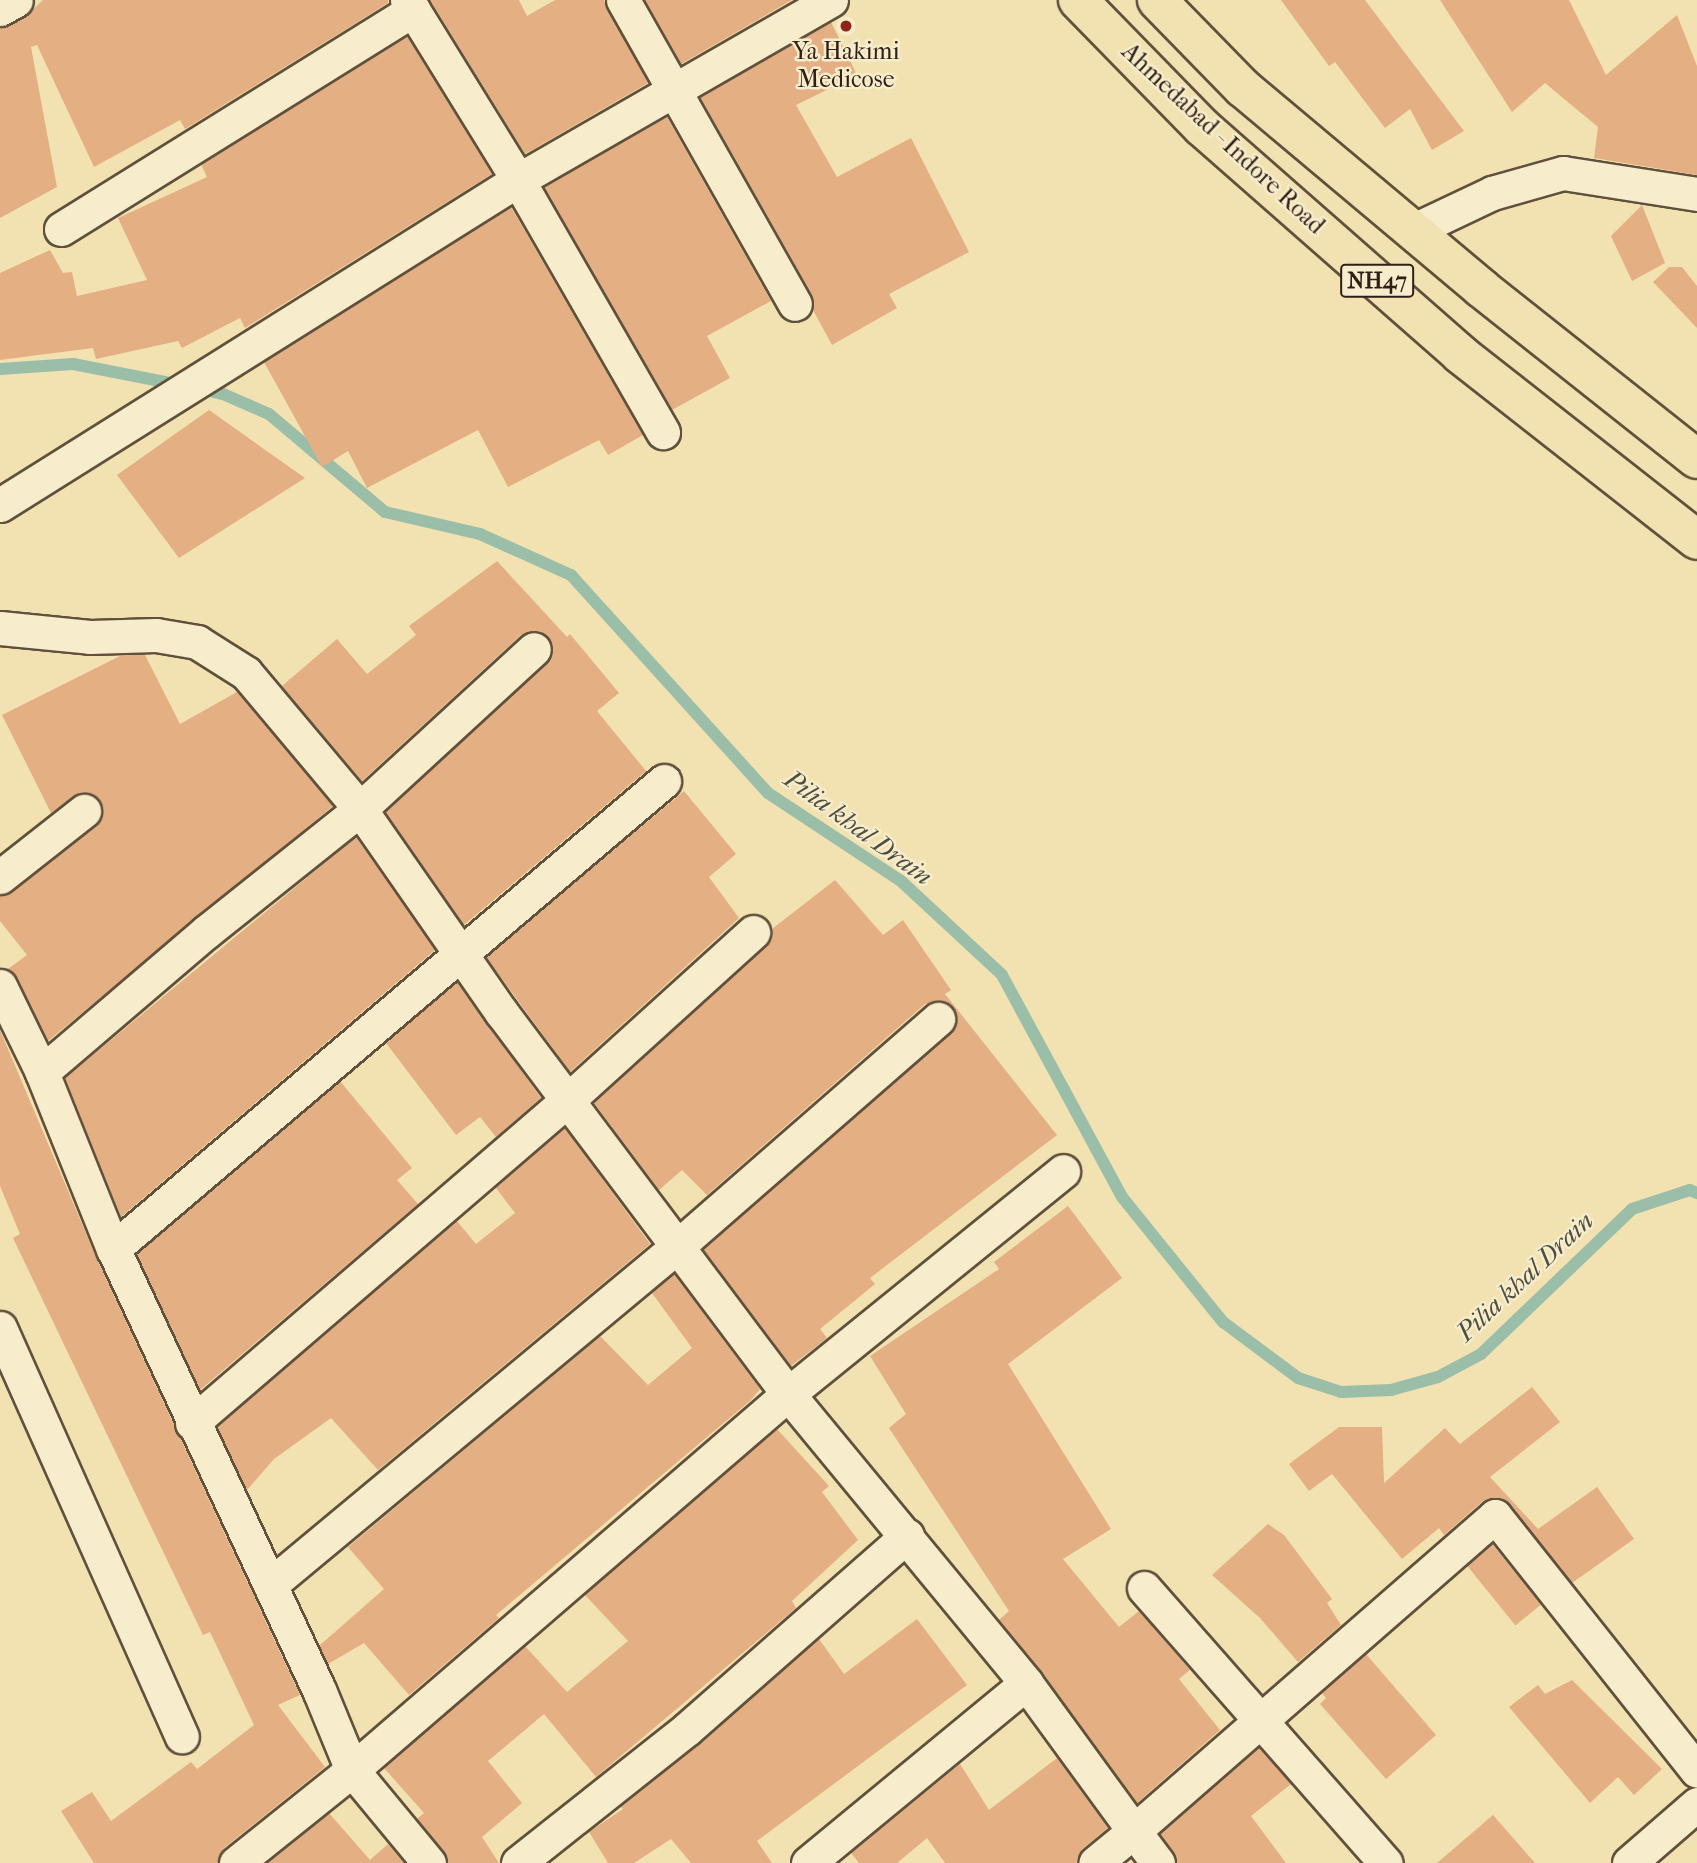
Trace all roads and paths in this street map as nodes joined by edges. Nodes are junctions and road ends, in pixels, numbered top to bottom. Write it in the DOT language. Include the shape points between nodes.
graph roads {
  1 [pos="16,0"];
  2 [pos="624,0"];
  3 [pos="1078,0"];
  4 [pos="1157,0"];
  5 [pos="410,5"];
  6 [pos="810,5"];
  7 [pos="0,9"];
  8 [pos="676,89"];
  9 [pos="518,180"];
  10 [pos="1697,194"];
  11 [pos="61,229"];
  12 [pos="1412,231"];
  13 [pos="795,304"];
  14 [pos="663,432"];
  15 [pos="1697,459"];
  16 [pos="0,506"];
  17 [pos="1697,540"];
  18 [pos="0,628"];
  19 [pos="534,649"];
  20 [pos="664,780"];
  21 [pos="360,809"];
  22 [pos="84,811"];
  23 [pos="0,877"];
  24 [pos="753,932"];
  25 [pos="460,953"];
  26 [pos="0,986"];
  27 [pos="938,1018"];
  28 [pos="42,1072"];
  29 [pos="568,1100"];
  30 [pos="1063,1171"];
  31 [pos="679,1245"];
  32 [pos="113,1250"];
  33 [pos="0,1328"];
  34 [pos="788,1394"];
  35 [pos="192,1423"];
  36 [pos="907,1536"];
  37 [pos="270,1585"];
  38 [pos="1144,1588"];
  39 [pos="1026,1683"];
  40 [pos="1259,1721"];
  41 [pos="182,1736"];
  42 [pos="352,1770"];
  43 [pos="1697,1771"];
  44 [pos="1697,1804"];
  45 [pos="1134,1831"];
  46 [pos="236,1863"];
  47 [pos="429,1863"];
  48 [pos="518,1863"];
  49 [pos="808,1863"];
  50 [pos="1095,1863"];
  51 [pos="1158,1863"];
  52 [pos="1386,1863"];
  53 [pos="1629,1863"];
  1 -- 7 [label="street"];
  2 -- 8 [label="street"];
  3 -- 17 [label="highway, Ahmedabad - Indore Road / NH47" via="1202,127 1460,354"];
  4 -- 12 [label="highway, Ahmedabad - Indore Road / NH47" via="1243,88"];
  5 -- 9 [label="street"];
  5 -- 11 [label="street"];
  6 -- 8 [label="street"];
  8 -- 9 [label="street"];
  8 -- 13 [label="street"];
  9 -- 14 [label="street"];
  9 -- 16 [label="street"];
  10 -- 12 [label="street" via="1563,173 1492,193"];
  12 -- 15 [label="highway, Ahmedabad - Indore Road / NH47"];
  18 -- 21 [label="street" via="90,638 156,635 197,642 246,673"];
  19 -- 21 [label="street"];
  20 -- 25 [label="street"];
  21 -- 25 [label="street"];
  21 -- 28 [label="street"];
  22 -- 23 [label="street"];
  24 -- 29 [label="street"];
  25 -- 29 [label="street"];
  25 -- 32 [label="street"];
  26 -- 28 [label="street"];
  27 -- 31 [label="street"];
  28 -- 32 [label="street"];
  29 -- 31 [label="street"];
  29 -- 35 [label="street"];
  30 -- 34 [label="street"];
  31 -- 34 [label="street"];
  31 -- 37 [label="street"];
  32 -- 35 [label="street"];
  33 -- 41 [label="street"];
  34 -- 36 [label="street"];
  34 -- 42 [label="street"];
  35 -- 37 [label="street"];
  36 -- 39 [label="street"];
  36 -- 48 [label="street" via="687,1729"];
  37 -- 42 [label="street"];
  38 -- 40 [label="street"];
  39 -- 45 [label="street"];
  39 -- 49 [label="street"];
  40 -- 43 [label="street" via="1495,1517"];
  40 -- 45 [label="street"];
  40 -- 52 [label="street"];
  42 -- 46 [label="street"];
  42 -- 47 [label="street"];
  44 -- 53 [label="street"];
  45 -- 50 [label="street"];
  45 -- 51 [label="street"];
}
